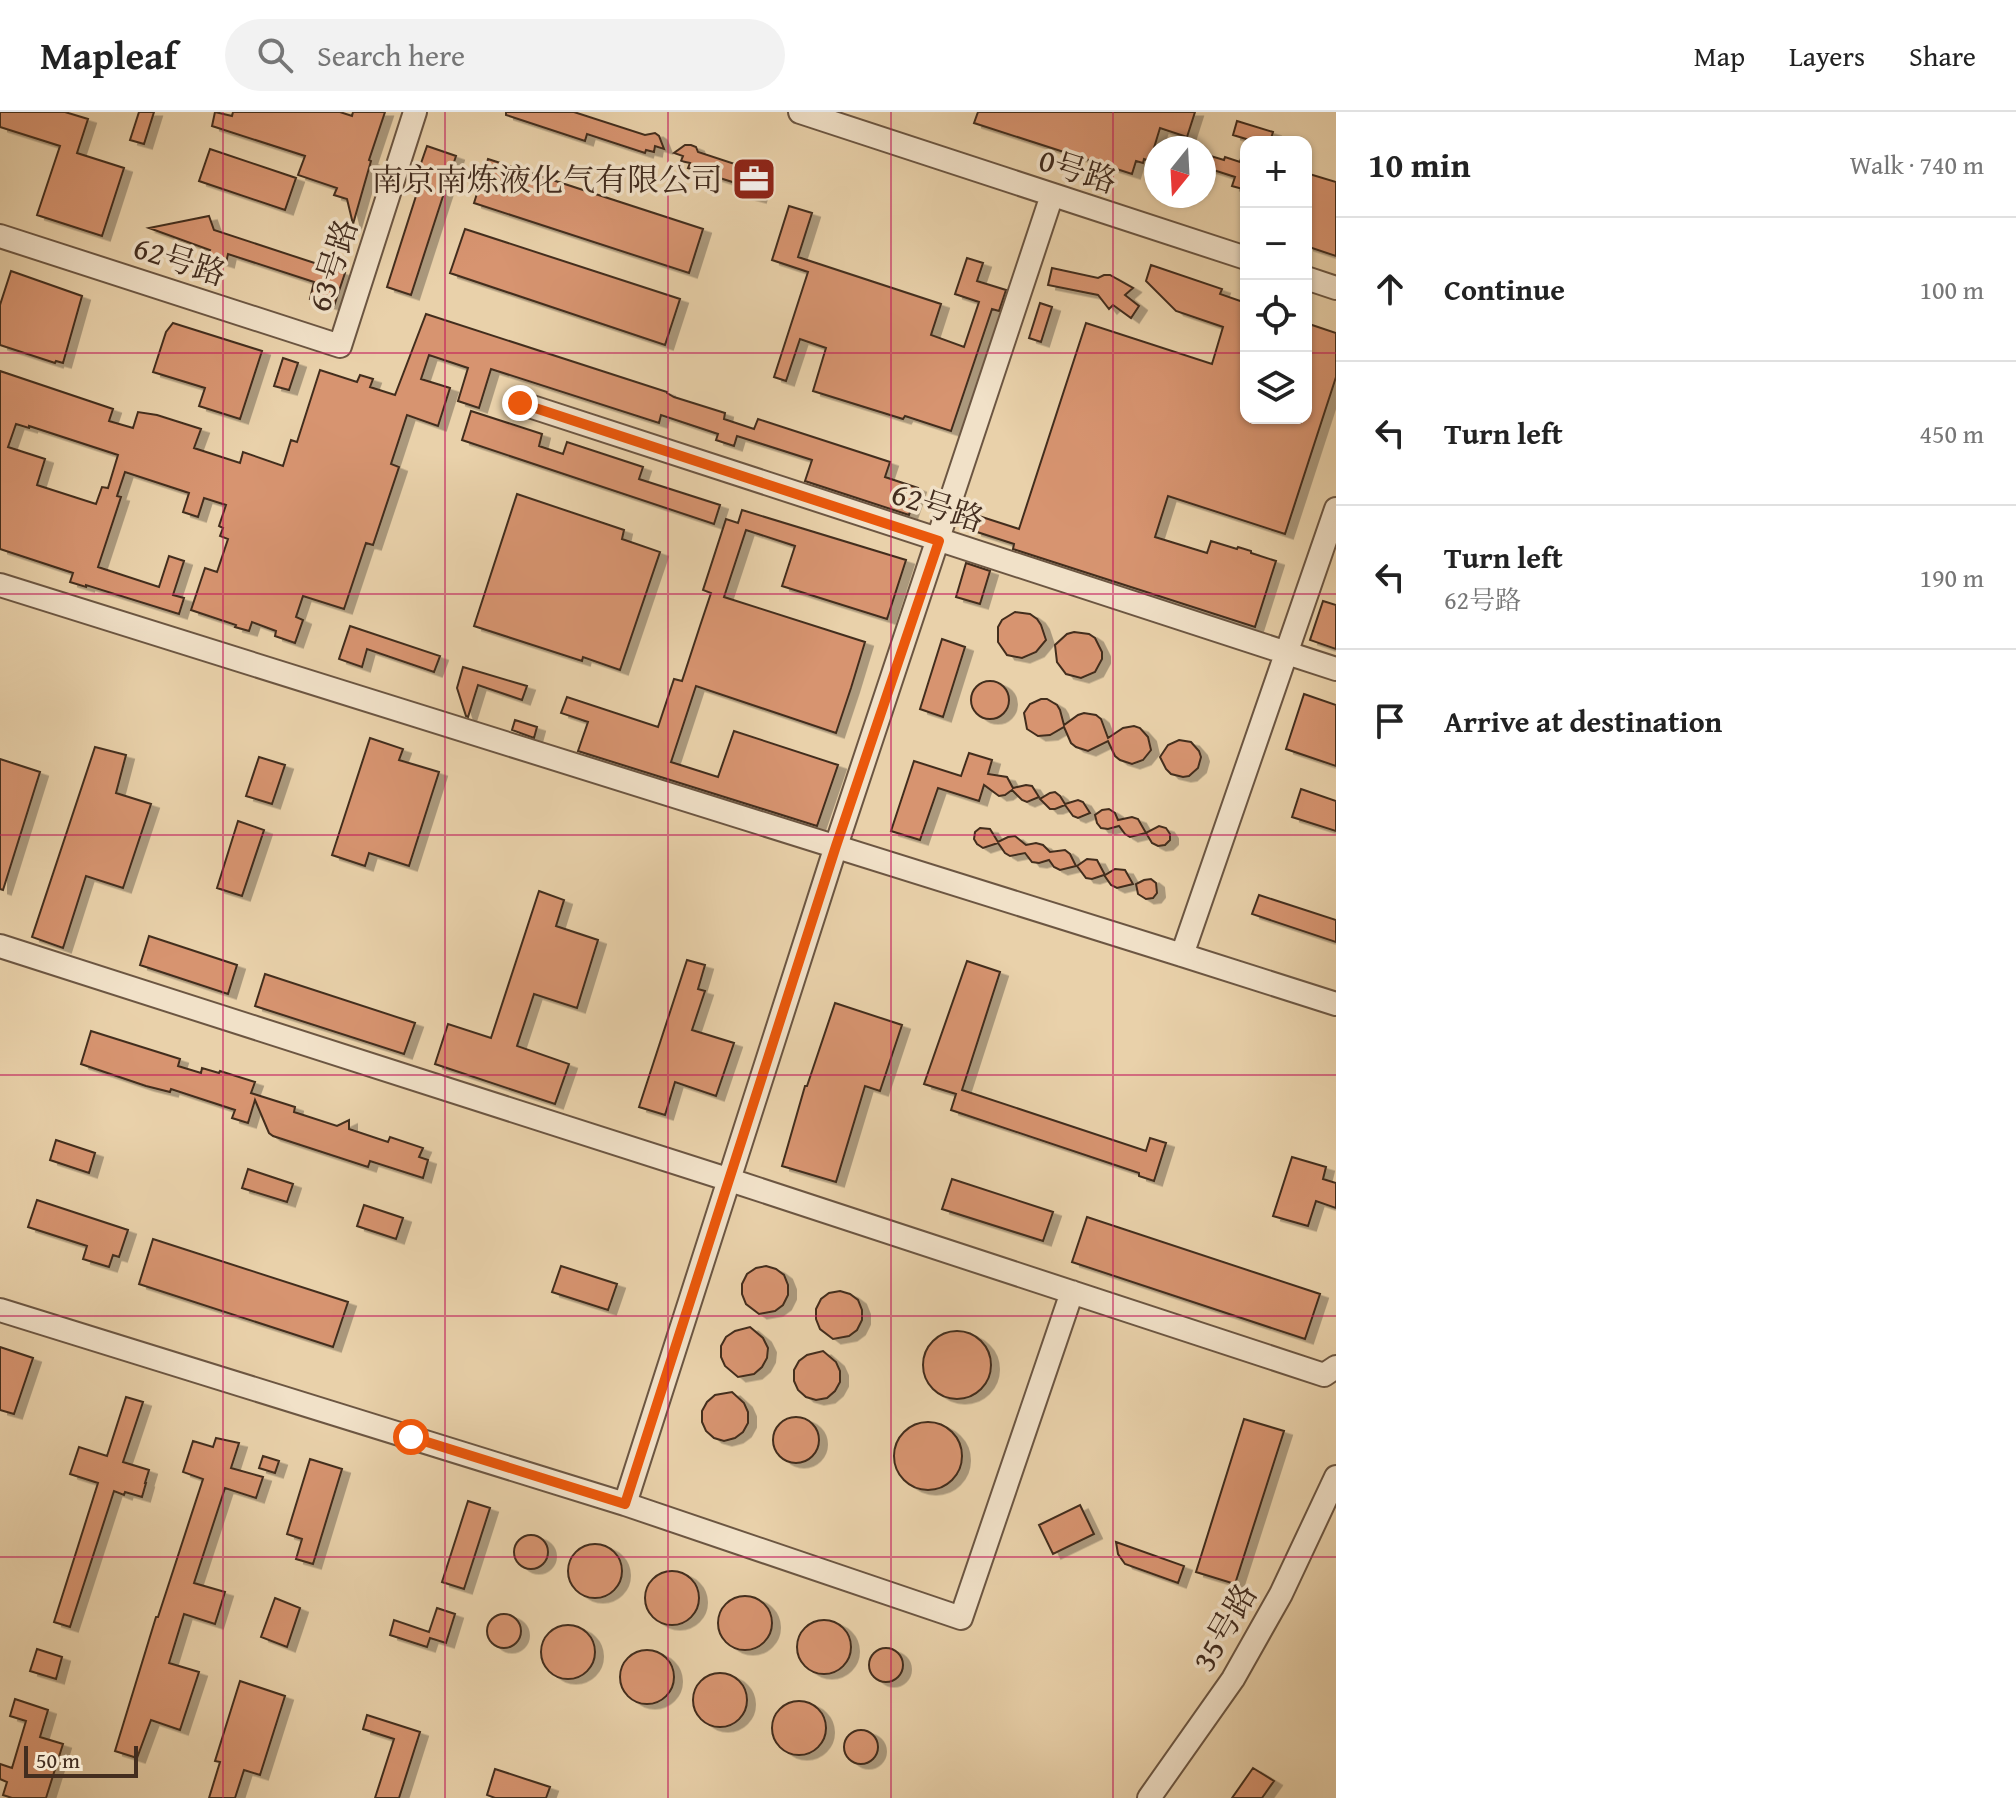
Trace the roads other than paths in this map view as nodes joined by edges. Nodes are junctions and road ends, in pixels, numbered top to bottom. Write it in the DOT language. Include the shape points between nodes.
graph roads {
  1 [pos="415,112"];
  2 [pos="800,112"];
  3 [pos="1052,195"];
  4 [pos="0,236"];
  5 [pos="1240,256"];
  6 [pos="1312,280"];
  7 [pos="1336,288"];
  8 [pos="340,346"];
  9 [pos="520,403"];
  10 [pos="1336,509"];
  11 [pos="939,541"];
  12 [pos="0,585"];
  13 [pos="1286,653"];
  14 [pos="1336,669"];
  15 [pos="836,846"];
  16 [pos="0,946"];
  17 [pos="1182,955"];
  18 [pos="1336,1004"];
  19 [pos="730,1180"];
  20 [pos="1072,1292"];
  21 [pos="0,1310"];
  22 [pos="1336,1367"];
  23 [pos="1336,1477"];
  24 [pos="625,1504"];
  25 [pos="1149,1798"];
  1 -- 8 [label="street, 63号路"];
  2 -- 3 [label="street, 0号路"];
  3 -- 5 [label="street, 0号路"];
  3 -- 11 [label="street"];
  4 -- 8 [label="street, 62号路"];
  6 -- 7 [label="street"];
  9 -- 11 [label="street, 62号路"];
  10 -- 13 [label="street"];
  11 -- 13 [label="street, 62号路"];
  11 -- 15 [label="street"];
  12 -- 15 [label="street"];
  13 -- 14 [label="street, 62号路"];
  13 -- 17 [label="street"];
  15 -- 17 [label="street"];
  15 -- 19 [label="street"];
  16 -- 19 [label="street"];
  17 -- 18 [label="street"];
  19 -- 20 [label="street"];
  19 -- 24 [label="street"];
  20 -- 22 [label="street" via="1324,1375"];
  20 -- 24 [label="street" via="961,1618"];
  21 -- 24 [label="street"];
  23 -- 25 [label="street, 35号路" via="1281,1594 1233,1679"];
}
